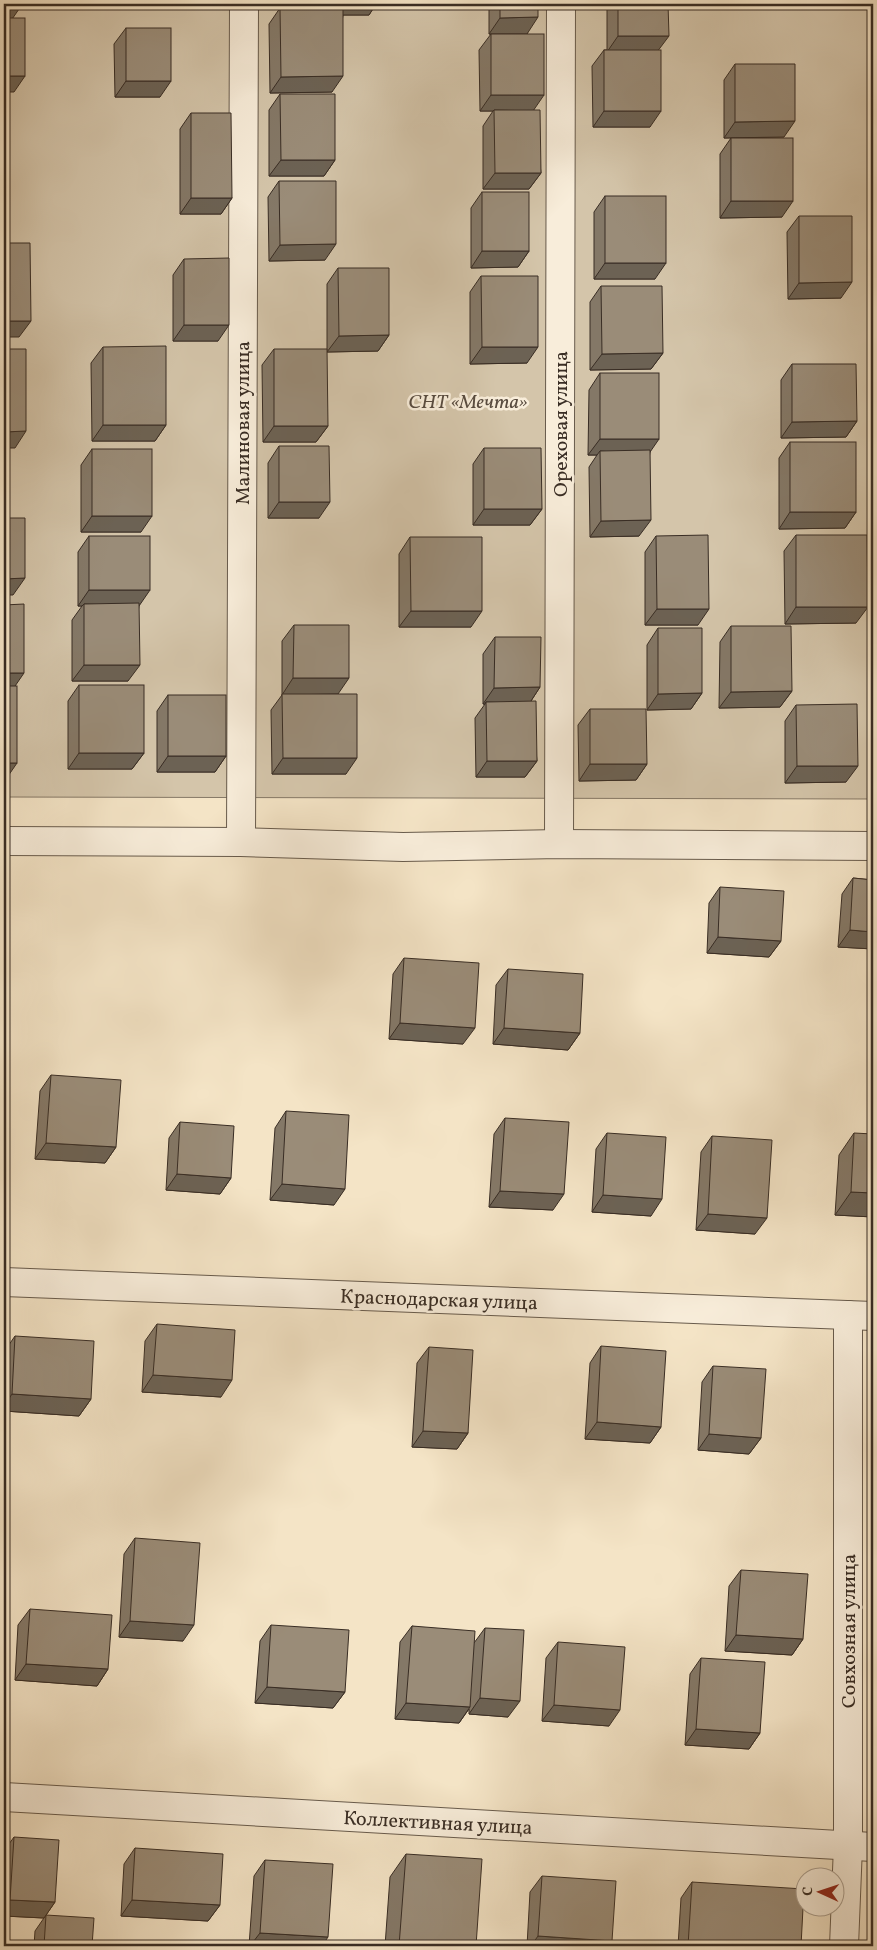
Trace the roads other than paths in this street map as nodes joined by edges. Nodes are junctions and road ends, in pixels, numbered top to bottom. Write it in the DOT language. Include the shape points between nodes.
graph roads {
  1 [pos="244,4"];
  2 [pos="561,4"];
  3 [pos="4,841"];
  4 [pos="241,842"];
  5 [pos="559,844"];
  6 [pos="873,846"];
  7 [pos="4,1282"];
  8 [pos="860,1316"];
  9 [pos="4,1798"];
  10 [pos="861,1847"];
  11 [pos="844,1946"];
  1 -- 4 [label="street, Малиновая улица"];
  2 -- 5 [label="street, Ореховая улица"];
  3 -- 4 [label="street"];
  4 -- 5 [label="street" via="404,847"];
  5 -- 6 [label="street"];
  7 -- 8 [label="street, Краснодарская улица"];
  8 -- 10 [label="street, Совхозная улица"];
  9 -- 10 [label="street, Коллективная улица"];
  10 -- 11 [label="street, Совхозная улица"];
}
